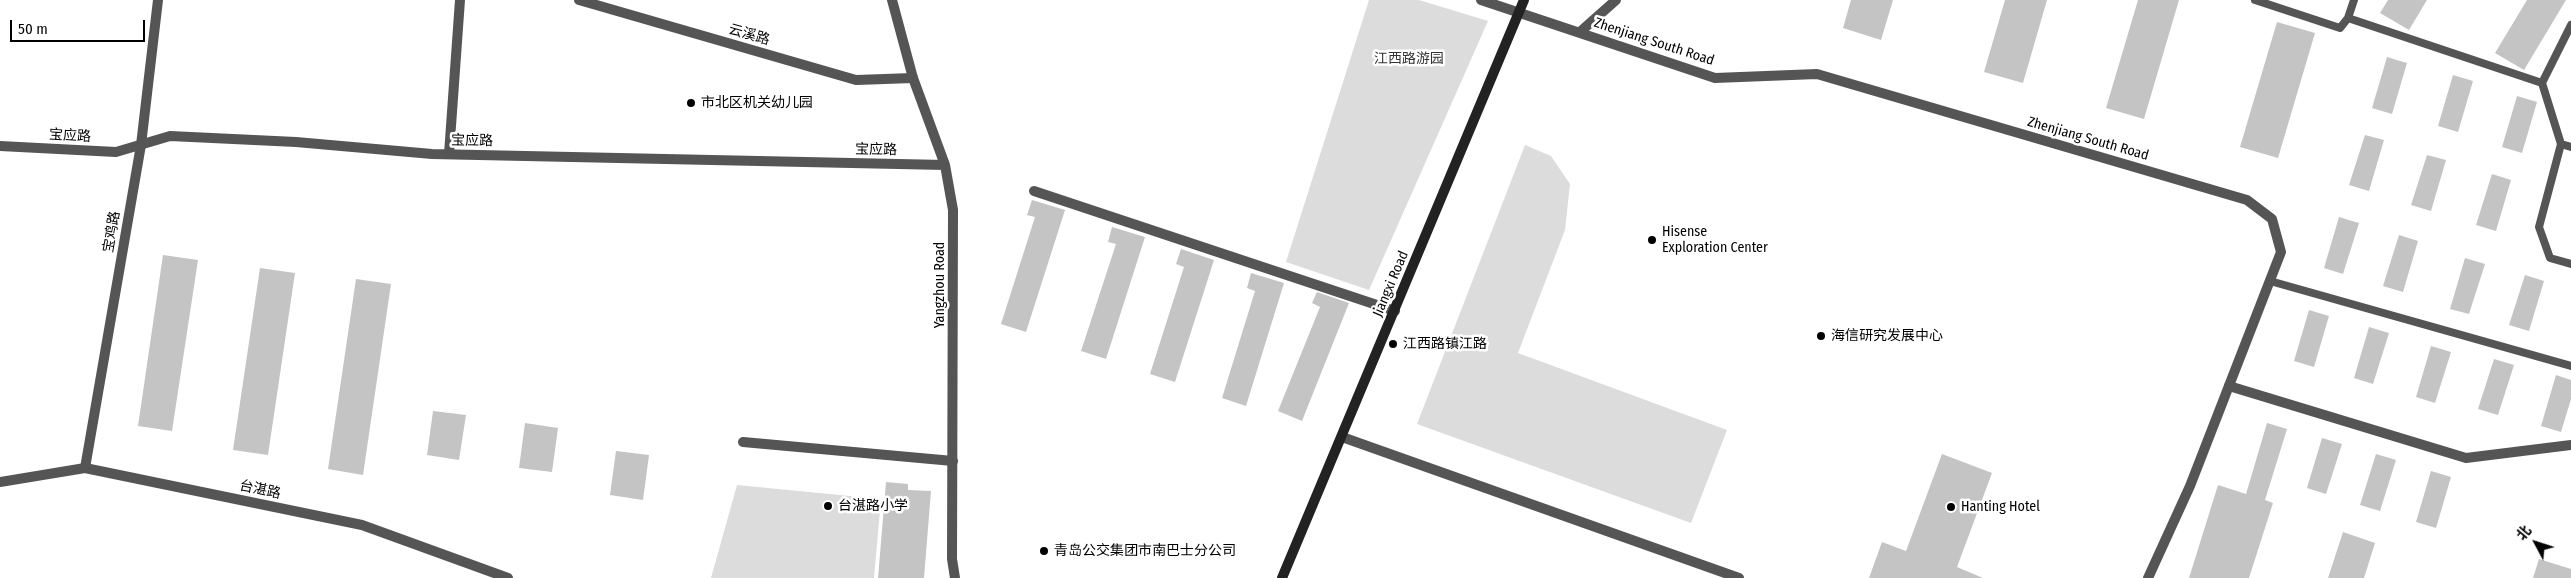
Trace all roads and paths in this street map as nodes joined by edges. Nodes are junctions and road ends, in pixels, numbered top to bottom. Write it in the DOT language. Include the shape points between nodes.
graph roads {
  1 [pos="158,0"];
  2 [pos="460,0"];
  3 [pos="579,0"];
  4 [pos="892,0"];
  5 [pos="1481,0"];
  6 [pos="1524,0"];
  7 [pos="1616,0"];
  8 [pos="2255,0"];
  9 [pos="2354,0"];
  10 [pos="1519,12"];
  11 [pos="2348,18"];
  12 [pos="2571,25"];
  13 [pos="1580,32"];
  14 [pos="913,78"];
  15 [pos="2542,83"];
  16 [pos="2561,144"];
  17 [pos="0,146"];
  18 [pos="141,146"];
  19 [pos="2571,147"];
  20 [pos="448,154"];
  21 [pos="945,165"];
  22 [pos="1034,191"];
  23 [pos="2571,264"];
  24 [pos="2270,281"];
  25 [pos="1395,311"];
  26 [pos="2571,366"];
  27 [pos="2229,386"];
  28 [pos="1342,437"];
  29 [pos="743,442"];
  30 [pos="2571,445"];
  31 [pos="953,461"];
  32 [pos="86,468"];
  33 [pos="0,482"];
  34 [pos="508,578"];
  35 [pos="955,578"];
  36 [pos="1282,578"];
  37 [pos="1739,578"];
  38 [pos="2148,578"];
  1 -- 18 [label="street, 宝鸡路"];
  2 -- 20 [label="street"];
  3 -- 14 [label="street, 云溪路" via="856,80"];
  4 -- 14 [label="street, Yangzhou Road"];
  5 -- 10 [label="street, Zhenjiang South Road"];
  6 -- 10 [label="main road, Jiangxi Road"];
  7 -- 13 [label="street"];
  8 -- 11 [label="lane" via="2340,28"];
  9 -- 11 [label="lane"];
  10 -- 13 [label="street, Zhenjiang South Road"];
  10 -- 25 [label="main road, Jiangxi Road"];
  11 -- 15 [label="lane"];
  12 -- 15 [label="lane"];
  13 -- 24 [label="street, Zhenjiang South Road" via="1715,78 1816,74 2247,200 2272,219 2281,252"];
  14 -- 21 [label="street, Yangzhou Road"];
  15 -- 16 [label="lane"];
  16 -- 19 [label="lane"];
  16 -- 23 [label="lane" via="2539,227 2550,258"];
  17 -- 18 [label="street, 宝应路" via="116,152"];
  18 -- 20 [label="street, 宝应路" via="170,136"];
  18 -- 32 [label="street, 宝鸡路"];
  20 -- 21 [label="street, 宝应路"];
  21 -- 31 [label="street, Yangzhou Road" via="954,210"];
  22 -- 25 [label="street"];
  24 -- 26 [label="lane"];
  24 -- 27 [label="street, Zhenjiang South Road"];
  25 -- 28 [label="main road, Jiangxi Road"];
  27 -- 30 [label="street" via="2466,458"];
  27 -- 38 [label="street, Zhenjiang South Road" via="2190,486"];
  28 -- 36 [label="main road, Jiangxi Road"];
  28 -- 37 [label="street"];
  29 -- 31 [label="street"];
  31 -- 35 [label="street, Yangzhou Road" via="952,558"];
  32 -- 33 [label="street, 台湛路"];
  32 -- 34 [label="street, 台湛路" via="362,525"];
}
